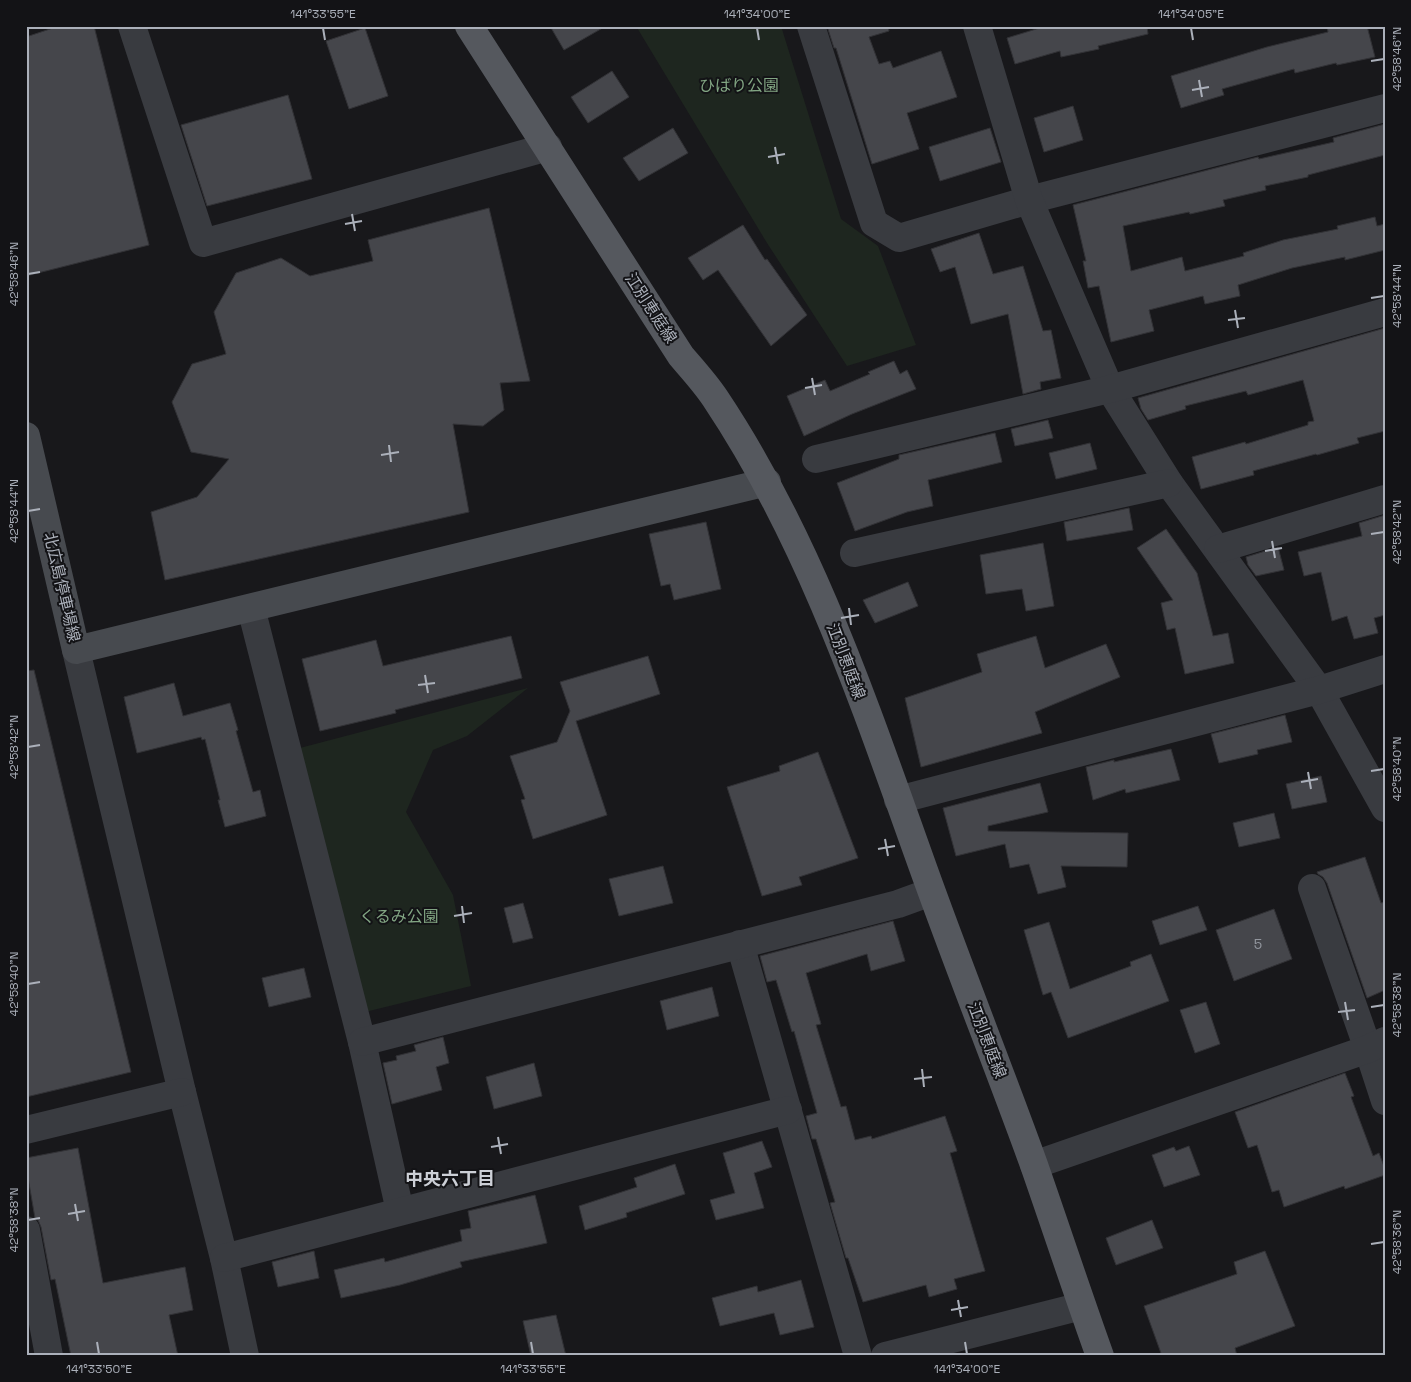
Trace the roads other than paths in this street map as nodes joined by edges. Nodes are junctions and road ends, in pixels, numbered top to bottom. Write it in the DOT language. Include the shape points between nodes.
graph roads {
  1 [pos="132,26"];
  2 [pos="468,26"];
  3 [pos="811,26"];
  4 [pos="983,28"];
  5 [pos="1385,108"];
  6 [pos="548,147"];
  7 [pos="1029,200"];
  8 [pos="1385,312"];
  9 [pos="1110,390"];
  10 [pos="26,436"];
  11 [pos="816,458"];
  12 [pos="766,482"];
  13 [pos="1170,483"];
  14 [pos="1385,499"];
  15 [pos="1218,549"];
  16 [pos="854,553"];
  17 [pos="251,608"];
  18 [pos="76,650"];
  19 [pos="1385,669"];
  20 [pos="1319,690"];
  21 [pos="898,800"];
  22 [pos="1385,808"];
  23 [pos="1312,888"];
  24 [pos="931,892"];
  25 [pos="740,944"];
  26 [pos="362,1042"];
  27 [pos="1377,1045"];
  28 [pos="182,1092"];
  29 [pos="1385,1101"];
  30 [pos="788,1110"];
  31 [pos="26,1130"];
  32 [pos="1034,1164"];
  33 [pos="400,1211"];
  34 [pos="26,1230"];
  35 [pos="224,1258"];
  36 [pos="1082,1306"];
  37 [pos="48,1356"];
  38 [pos="245,1356"];
  39 [pos="858,1356"];
  40 [pos="885,1356"];
  41 [pos="1100,1356"];
  1 -- 6 [label="street" via="203,243"];
  2 -- 6 [label="main road, 江別恵庭線"];
  3 -- 7 [label="street" via="874,223 899,238"];
  4 -- 7 [label="street"];
  5 -- 7 [label="street"];
  6 -- 12 [label="main road, 江別恵庭線" via="682,356 743,441"];
  7 -- 9 [label="street"];
  8 -- 9 [label="street"];
  9 -- 11 [label="street"];
  9 -- 13 [label="street"];
  10 -- 18 [label="street, 北広島停車場線"];
  12 -- 17 [label="street"];
  12 -- 21 [label="main road, 江別恵庭線" via="840,644"];
  13 -- 15 [label="street"];
  13 -- 16 [label="street"];
  14 -- 15 [label="street"];
  15 -- 20 [label="street"];
  17 -- 18 [label="street"];
  17 -- 26 [label="street"];
  18 -- 28 [label="street"];
  19 -- 20 [label="street"];
  20 -- 21 [label="street"];
  20 -- 22 [label="street"];
  21 -- 24 [label="main road, 江別恵庭線"];
  23 -- 27 [label="street"];
  24 -- 25 [label="street" via="898,904"];
  24 -- 32 [label="main road, 江別恵庭線"];
  25 -- 26 [label="street"];
  25 -- 30 [label="street"];
  26 -- 33 [label="street"];
  27 -- 29 [label="street"];
  27 -- 32 [label="street"];
  28 -- 31 [label="street"];
  28 -- 35 [label="street"];
  30 -- 33 [label="street"];
  30 -- 39 [label="street"];
  32 -- 36 [label="main road, 江別恵庭線"];
  33 -- 35 [label="street"];
  34 -- 37 [label="street"];
  35 -- 38 [label="street"];
  36 -- 40 [label="street"];
  36 -- 41 [label="main road, 江別恵庭線"];
}
